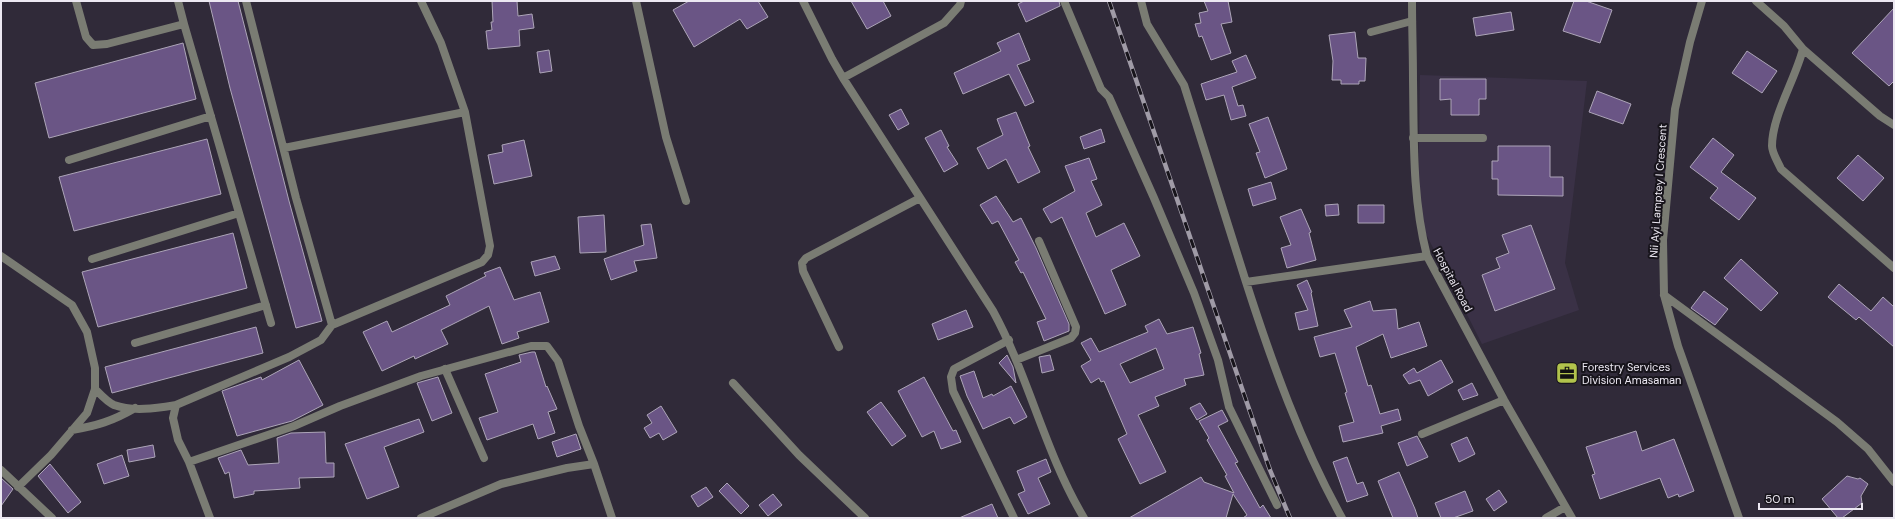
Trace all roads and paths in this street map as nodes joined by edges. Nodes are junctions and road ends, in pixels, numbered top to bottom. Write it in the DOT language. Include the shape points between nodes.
graph roads {
  1 [pos="76,1"];
  2 [pos="178,1"];
  3 [pos="246,1"];
  4 [pos="421,1"];
  5 [pos="636,1"];
  6 [pos="803,1"];
  7 [pos="961,1"];
  8 [pos="1064,1"];
  9 [pos="1141,1"];
  10 [pos="1412,1"];
  11 [pos="1702,1"];
  12 [pos="1756,1"];
  13 [pos="1412,21"];
  14 [pos="184,24"];
  15 [pos="1371,32"];
  16 [pos="1803,49"];
  17 [pos="843,78"];
  18 [pos="465,112"];
  19 [pos="211,116"];
  20 [pos="1894,125"];
  21 [pos="1413,138"];
  22 [pos="1483,138"];
  23 [pos="284,148"];
  24 [pos="69,160"];
  25 [pos="920,198"];
  26 [pos="686,201"];
  27 [pos="239,213"];
  28 [pos="1039,241"];
  29 [pos="1,256"];
  30 [pos="1427,256"];
  31 [pos="92,259"];
  32 [pos="1894,268"];
  33 [pos="1246,282"];
  34 [pos="1664,295"];
  35 [pos="266,305"];
  36 [pos="271,322"];
  37 [pos="332,325"];
  38 [pos="1009,340"];
  39 [pos="135,343"];
  40 [pos="839,347"];
  41 [pos="1016,360"];
  42 [pos="445,369"];
  43 [pos="733,383"];
  44 [pos="95,389"];
  45 [pos="1504,400"];
  46 [pos="176,405"];
  47 [pos="135,408"];
  48 [pos="72,430"];
  49 [pos="1422,434"];
  50 [pos="484,458"];
  51 [pos="189,462"];
  52 [pos="594,464"];
  53 [pos="1,470"];
  54 [pos="1894,482"];
  55 [pos="18,487"];
  56 [pos="1277,505"];
  57 [pos="1565,507"];
  58 [pos="52,518"];
  59 [pos="210,518"];
  60 [pos="421,518"];
  61 [pos="612,518"];
  62 [pos="865,518"];
  63 [pos="1014,518"];
  64 [pos="1084,518"];
  65 [pos="1342,518"];
  66 [pos="1546,518"];
  67 [pos="1572,518"];
  68 [pos="1739,518"];
  1 -- 14 [label="street" via="86,38 93,45 107,44"];
  2 -- 14 [label="street"];
  3 -- 23 [label="street"];
  4 -- 18 [label="street" via="441,43"];
  5 -- 26 [label="street" via="666,137"];
  6 -- 17 [label="street"];
  7 -- 17 [label="street" via="944,23"];
  8 -- 56 [label="street" via="1101,89 1109,97 1154,198 1194,293 1218,360 1229,407"];
  9 -- 33 [label="street" via="1147,24 1184,85"];
  10 -- 13 [label="street, Hospital Road"];
  11 -- 34 [label="street, Nii Ayi Lamptey I Crescent" via="1675,109 1664,240"];
  12 -- 16 [label="street" via="1784,26"];
  13 -- 15 [label="street"];
  13 -- 21 [label="street, Hospital Road"];
  14 -- 19 [label="street"];
  16 -- 20 [label="street" via="1880,116"];
  16 -- 32 [label="street" via="1799,66 1774,128 1772,148 1781,169"];
  17 -- 25 [label="street"];
  18 -- 23 [label="street"];
  18 -- 37 [label="street" via="490,246 488,255 482,262"];
  19 -- 24 [label="street"];
  19 -- 27 [label="street"];
  21 -- 22 [label="street"];
  21 -- 30 [label="street, Hospital Road" via="1416,195 1421,234"];
  23 -- 37 [label="street"];
  25 -- 38 [label="street"];
  25 -- 40 [label="street" via="806,258 802,263 803,271"];
  27 -- 31 [label="street"];
  27 -- 35 [label="street"];
  28 -- 41 [label="street" via="1076,327 1075,333 1071,338"];
  29 -- 44 [label="street" via="72,305 87,332 95,368"];
  30 -- 33 [label="street"];
  30 -- 45 [label="street, Hospital Road"];
  33 -- 65 [label="street" via="1313,462"];
  34 -- 54 [label="street" via="1837,422 1868,449"];
  34 -- 68 [label="street, Nii Ayi Lamptey I Crescent" via="1678,346"];
  35 -- 36 [label="street"];
  35 -- 39 [label="street"];
  37 -- 46 [label="street" via="321,340 289,357"];
  38 -- 41 [label="street"];
  38 -- 63 [label="street" via="954,369 951,377 953,392"];
  41 -- 64 [label="street" via="1043,432"];
  42 -- 50 [label="street"];
  42 -- 51 [label="street" via="386,387 294,426"];
  42 -- 52 [label="street" via="531,346 547,346 558,361"];
  43 -- 62 [label="street" via="799,455"];
  44 -- 47 [label="street" via="113,405"];
  44 -- 48 [label="street" via="87,413"];
  45 -- 49 [label="street"];
  45 -- 57 [label="street, Hospital Road"];
  46 -- 47 [label="street"];
  46 -- 51 [label="street" via="173,418 178,440"];
  47 -- 48 [label="street" via="118,419"];
  48 -- 55 [label="street"];
  51 -- 59 [label="street"];
  52 -- 60 [label="street" via="501,484"];
  52 -- 61 [label="street"];
  53 -- 55 [label="street"];
  55 -- 58 [label="street"];
  57 -- 66 [label="street"];
  57 -- 67 [label="street, Hospital Road"];
}
